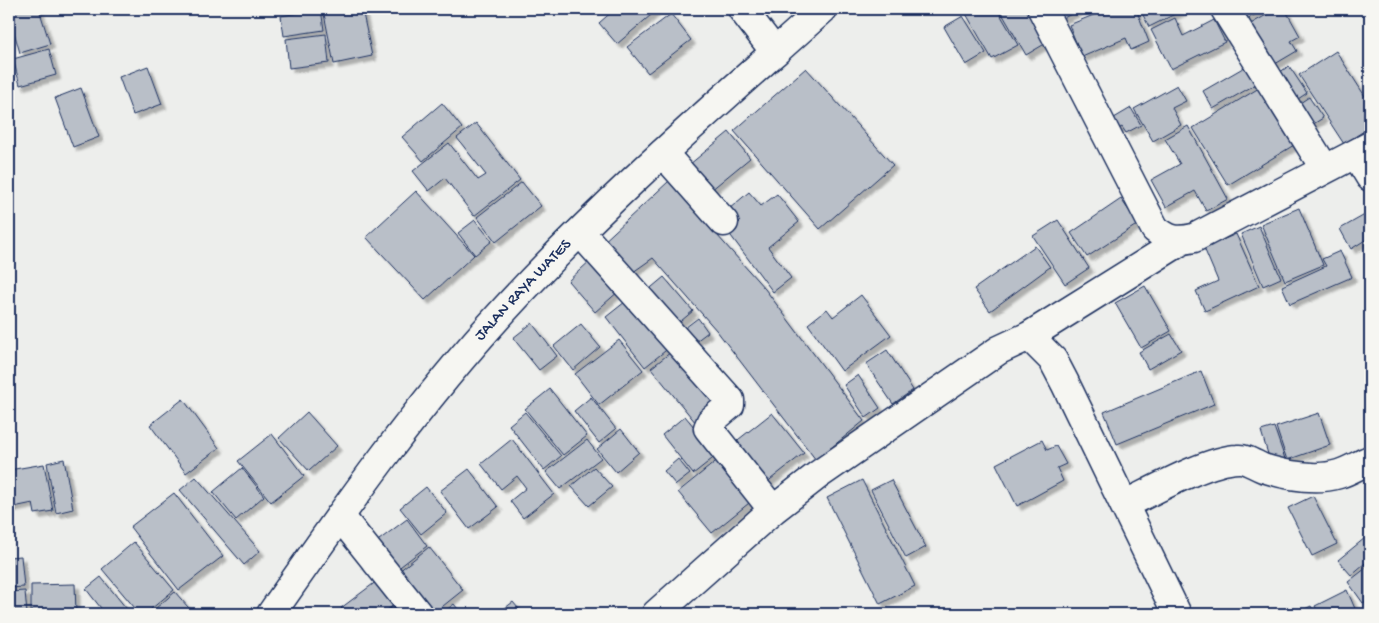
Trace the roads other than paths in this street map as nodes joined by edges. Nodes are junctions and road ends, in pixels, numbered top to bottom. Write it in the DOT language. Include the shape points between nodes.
graph roads {
  1 [pos="742,9"];
  2 [pos="823,9"];
  3 [pos="1042,9"];
  4 [pos="1225,9"];
  5 [pos="775,52"];
  6 [pos="1363,150"];
  7 [pos="663,153"];
  8 [pos="1325,169"];
  9 [pos="1370,177"];
  10 [pos="724,222"];
  11 [pos="580,232"];
  12 [pos="1181,241"];
  13 [pos="1029,336"];
  14 [pos="1370,460"];
  15 [pos="1124,505"];
  16 [pos="773,510"];
  17 [pos="340,516"];
  18 [pos="271,614"];
  19 [pos="418,614"];
  20 [pos="656,614"];
  21 [pos="1177,614"];
  1 -- 5 [label="main road"];
  2 -- 5 [label="main road, JALAN RAYA WATES"];
  3 -- 12 [label="main road" via="1155,229 1166,237"];
  4 -- 8 [label="main road"];
  5 -- 7 [label="main road, JALAN RAYA WATES"];
  6 -- 8 [label="main road"];
  6 -- 9 [label="main road"];
  7 -- 10 [label="main road"];
  7 -- 11 [label="main road, JALAN RAYA WATES"];
  8 -- 12 [label="main road" via="1194,238"];
  11 -- 16 [label="main road" via="730,400 730,406 711,421 708,428"];
  11 -- 17 [label="main road, JALAN RAYA WATES" via="504,309 420,409"];
  12 -- 13 [label="main road"];
  13 -- 15 [label="main road" via="1052,360"];
  13 -- 16 [label="main road" via="990,356"];
  14 -- 15 [label="main road" via="1338,474 1320,476 1263,468 1240,458 1223,461"];
  15 -- 21 [label="main road"];
  16 -- 20 [label="main road"];
  17 -- 18 [label="main road, JALAN RAYA WATES"];
  17 -- 19 [label="main road"];
}
